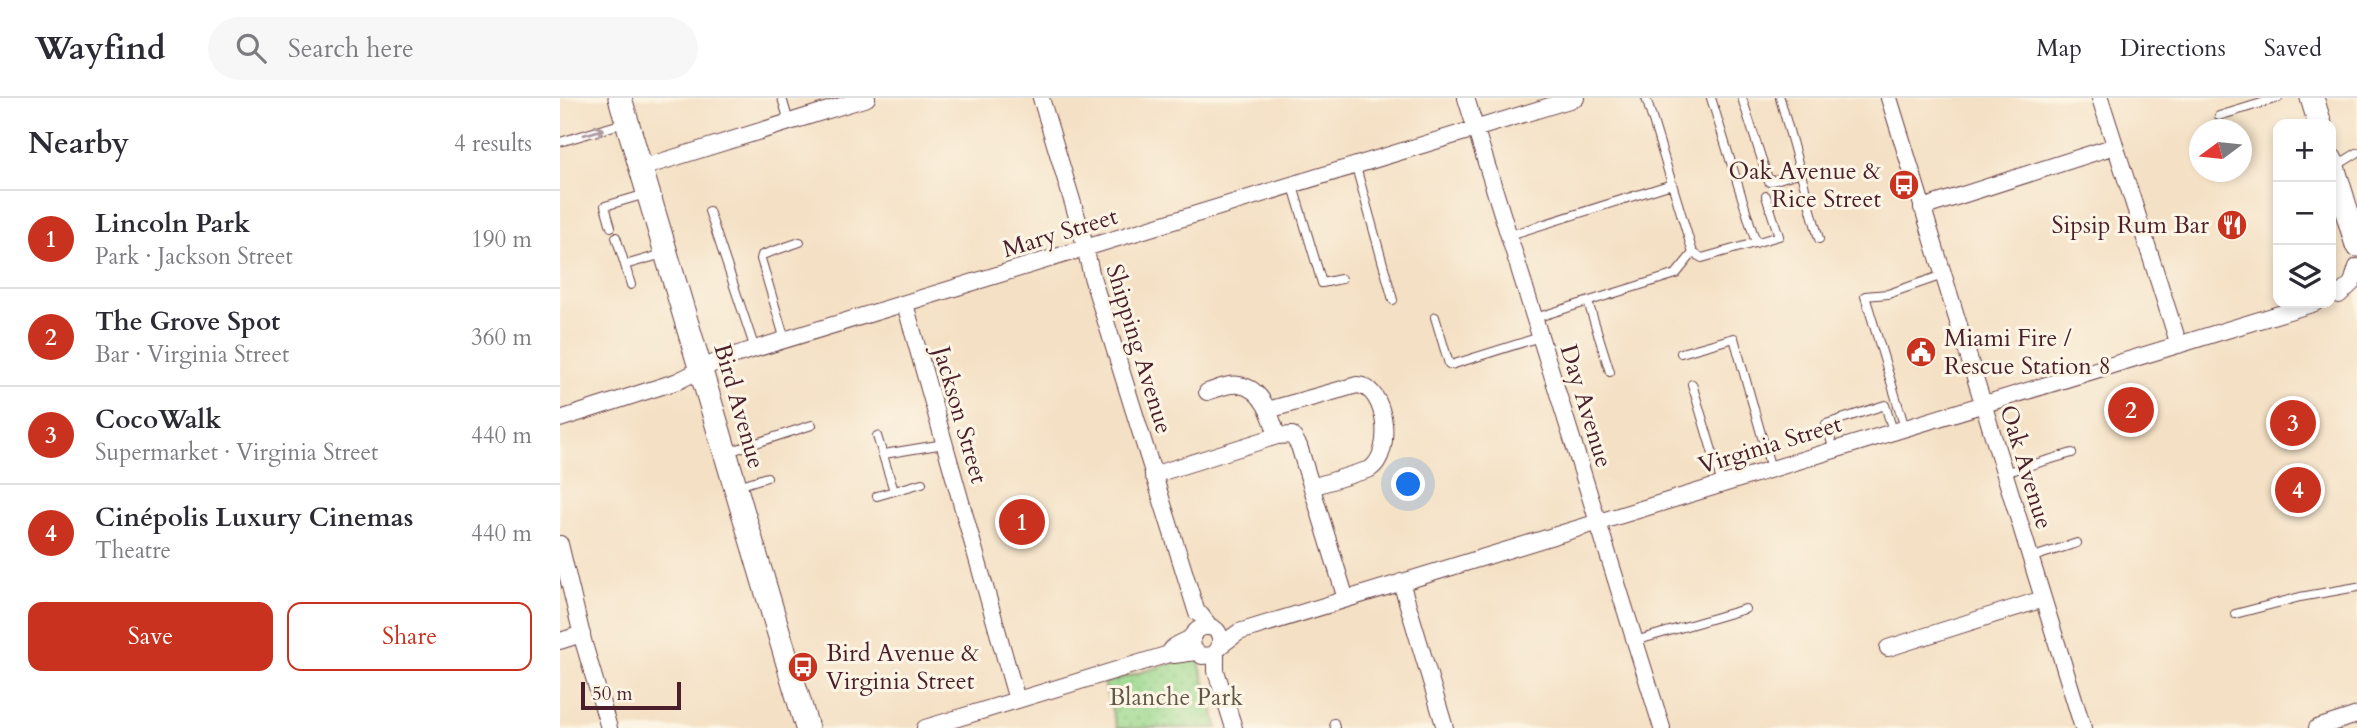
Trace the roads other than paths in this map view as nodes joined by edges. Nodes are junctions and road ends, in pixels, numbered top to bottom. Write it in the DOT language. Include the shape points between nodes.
graph roads {
  1 [pos="620,98"];
  2 [pos="782,98"];
  3 [pos="867,98"];
  4 [pos="1041,98"];
  5 [pos="1466,98"];
  6 [pos="1576,98"];
  7 [pos="1646,98"];
  8 [pos="1711,98"];
  9 [pos="1742,98"];
  10 [pos="1780,98"];
  11 [pos="1889,98"];
  12 [pos="2100,98"];
  13 [pos="2278,98"];
  14 [pos="2312,98"];
  15 [pos="2219,116"];
  16 [pos="2318,119"];
  17 [pos="627,122"];
  18 [pos="789,122"];
  19 [pos="1476,129"];
  20 [pos="560,142"];
  21 [pos="2115,146"];
  22 [pos="2357,153"];
  23 [pos="2336,161"];
  24 [pos="1356,167"];
  25 [pos="641,168"];
  26 [pos="1801,172"];
  27 [pos="2336,176"];
  28 [pos="1672,184"];
  29 [pos="1293,186"];
  30 [pos="648,193"];
  31 [pos="1766,196"];
  32 [pos="1922,208"];
  33 [pos="709,211"];
  34 [pos="611,227"];
  35 [pos="1510,235"];
  36 [pos="616,237"];
  37 [pos="1819,239"];
  38 [pos="800,242"];
  39 [pos="1756,243"];
  40 [pos="2357,245"];
  41 [pos="1085,248"];
  42 [pos="666,253"];
  43 [pos="1693,253"];
  44 [pos="625,265"];
  45 [pos="2357,267"];
  46 [pos="1943,275"];
  47 [pos="1341,279"];
  48 [pos="631,285"];
  49 [pos="2336,296"];
  50 [pos="2336,297"];
  51 [pos="2357,297"];
  52 [pos="1393,300"];
  53 [pos="1588,302"];
  54 [pos="905,304"];
  55 [pos="2299,308"];
  56 [pos="1435,317"];
  57 [pos="1535,318"];
  58 [pos="1540,337"];
  59 [pos="785,340"];
  60 [pos="2179,345"];
  61 [pos="755,349"];
  62 [pos="1681,354"];
  63 [pos="701,370"];
  64 [pos="1610,372"];
  65 [pos="1692,384"];
  66 [pos="1207,392"];
  67 [pos="1983,404"];
  68 [pos="1268,410"];
  69 [pos="560,419"];
  70 [pos="812,425"];
  71 [pos="1899,430"];
  72 [pos="877,436"];
  73 [pos="1277,436"];
  74 [pos="944,444"];
  75 [pos="1834,450"];
  76 [pos="726,453"];
  77 [pos="2072,453"];
  78 [pos="884,454"];
  79 [pos="1771,469"];
  80 [pos="2004,473"];
  81 [pos="1153,475"];
  82 [pos="768,477"];
  83 [pos="922,483"];
  84 [pos="1722,484"];
  85 [pos="736,487"];
  86 [pos="1312,487"];
  87 [pos="894,491"];
  88 [pos="877,496"];
  89 [pos="1598,522"];
  90 [pos="2077,543"];
  91 [pos="560,544"];
  92 [pos="2030,558"];
  93 [pos="1401,582"];
  94 [pos="2357,587"];
  95 [pos="1346,599"];
  96 [pos="2043,599"];
  97 [pos="1745,609"];
  98 [pos="2235,614"];
  99 [pos="582,634"];
  100 [pos="560,641"];
  101 [pos="1635,641"];
  102 [pos="1206,642"];
  103 [pos="1888,648"];
  104 [pos="1017,700"];
  105 [pos="2357,715"];
  106 [pos="609,728"];
  107 [pos="807,728"];
  108 [pos="925,728"];
  109 [pos="1234,728"];
  110 [pos="1445,728"];
  111 [pos="1662,728"];
  112 [pos="2083,728"];
  113 [pos="2316,728"];
  1 -- 17 [label="street, Bird Avenue"];
  2 -- 18 [label="lane"];
  3 -- 18 [label="street"];
  4 -- 41 [label="street, Shipping Avenue"];
  5 -- 19 [label="street, Day Avenue"];
  6 -- 19 [label="street, Mary Street"];
  7 -- 28 [label="lane"];
  8 -- 39 [label="lane"];
  9 -- 26 [label="lane" via="1769,182"];
  10 -- 26 [label="lane"];
  11 -- 32 [label="street, Oak Avenue"];
  12 -- 21 [label="street"];
  13 -- 15 [label="lane"];
  14 -- 16 [label="street"];
  20 -- 17 [label="lane, one-way"];
  17 -- 25 [label="street, Bird Avenue"];
  18 -- 25 [label="street"];
  19 -- 24 [label="street, Mary Street"];
  19 -- 35 [label="street, Day Avenue"];
  21 -- 32 [label="street"];
  21 -- 60 [label="street"];
  22 -- 23 [label="lane"];
  24 -- 29 [label="street, Mary Street"];
  24 -- 52 [label="lane"];
  25 -- 30 [label="street, Bird Avenue"];
  26 -- 37 [label="lane"];
  27 -- 40 [label="street"];
  28 -- 35 [label="lane"];
  28 -- 43 [label="lane"];
  29 -- 41 [label="street, Mary Street"];
  29 -- 47 [label="lane" via="1322,283"];
  30 -- 34 [label="lane" via="605,206"];
  30 -- 42 [label="street, Bird Avenue"];
  31 -- 39 [label="lane" via="1779,236"];
  32 -- 46 [label="street, Oak Avenue"];
  33 -- 61 [label="lane"];
  35 -- 57 [label="street, Day Avenue"];
  36 -- 44 [label="lane"];
  38 -- 59 [label="lane" via="761,259"];
  39 -- 43 [label="lane" via="1702,258"];
  41 -- 54 [label="street, Mary Street"];
  41 -- 81 [label="street, Shipping Avenue"];
  42 -- 44 [label="lane"];
  42 -- 63 [label="street, Bird Avenue"];
  43 -- 53 [label="lane" via="1676,274"];
  44 -- 48 [label="lane"];
  45 -- 49 [label="street" via="2352,283"];
  46 -- 67 [label="street, Oak Avenue"];
  46 -- 71 [label="lane" via="1888,294 1865,296"];
  50 -- 51 [label="street"];
  53 -- 57 [label="lane"];
  53 -- 64 [label="lane"];
  54 -- 59 [label="street, Mary Street"];
  54 -- 74 [label="street, Jackson Street"];
  55 -- 60 [label="street, Virginia Street"];
  56 -- 58 [label="lane" via="1451,365"];
  57 -- 58 [label="street, Day Avenue"];
  58 -- 89 [label="street, Day Avenue"];
  59 -- 61 [label="street, Mary Street"];
  60 -- 67 [label="street, Virginia Street"];
  61 -- 63 [label="street, Mary Street"];
  62 -- 79 [label="lane" via="1734,338"];
  63 -- 69 [label="street, Mary Street"];
  63 -- 76 [label="street, Bird Avenue"];
  65 -- 84 [label="lane"];
  66 -- 68 [label="street" via="1245,386"];
  67 -- 71 [label="street, Virginia Street"];
  67 -- 80 [label="street, Oak Avenue"];
  68 -- 73 [label="street"];
  68 -- 86 [label="street" via="1357,384 1367,387 1377,402 1385,427 1380,458 1370,469"];
  70 -- 76 [label="lane"];
  71 -- 75 [label="street, Virginia Street"];
  71 -- 75 [label="lane" via="1885,405 1826,424"];
  72 -- 78 [label="lane"];
  73 -- 81 [label="street"];
  73 -- 86 [label="street" via="1289,434 1296,439"];
  74 -- 78 [label="lane"];
  74 -- 104 [label="street, Jackson Street"];
  75 -- 79 [label="street, Virginia Street"];
  76 -- 85 [label="street, Bird Avenue"];
  77 -- 80 [label="lane"];
  78 -- 87 [label="lane"];
  79 -- 84 [label="street, Virginia Street"];
  80 -- 92 [label="street, Oak Avenue"];
  81 -- 102 [label="street, Shipping Avenue" via="1197,613 1194,616"];
  82 -- 85 [label="lane"];
  83 -- 87 [label="lane"];
  84 -- 89 [label="street, Virginia Street"];
  85 -- 107 [label="street, Bird Avenue"];
  86 -- 95 [label="street"];
  87 -- 88 [label="lane"];
  89 -- 93 [label="street, Virginia Street"];
  89 -- 101 [label="street, Day Avenue"];
  90 -- 92 [label="lane"];
  91 -- 99 [label="street"];
  92 -- 96 [label="street, Oak Avenue"];
  93 -- 95 [label="street, Virginia Street"];
  93 -- 110 [label="street"];
  94 -- 98 [label="lane"];
  95 -- 102 [label="street, Virginia Street"];
  96 -- 103 [label="street"];
  96 -- 112 [label="street, Oak Avenue"];
  97 -- 101 [label="lane"];
  99 -- 100 [label="street"];
  99 -- 106 [label="street"];
  101 -- 111 [label="street, Day Avenue"];
  102 -- 104 [label="street" via="1171,648 1169,654"];
  102 -- 109 [label="street"];
  104 -- 108 [label="street"];
  105 -- 113 [label="street"];
}
